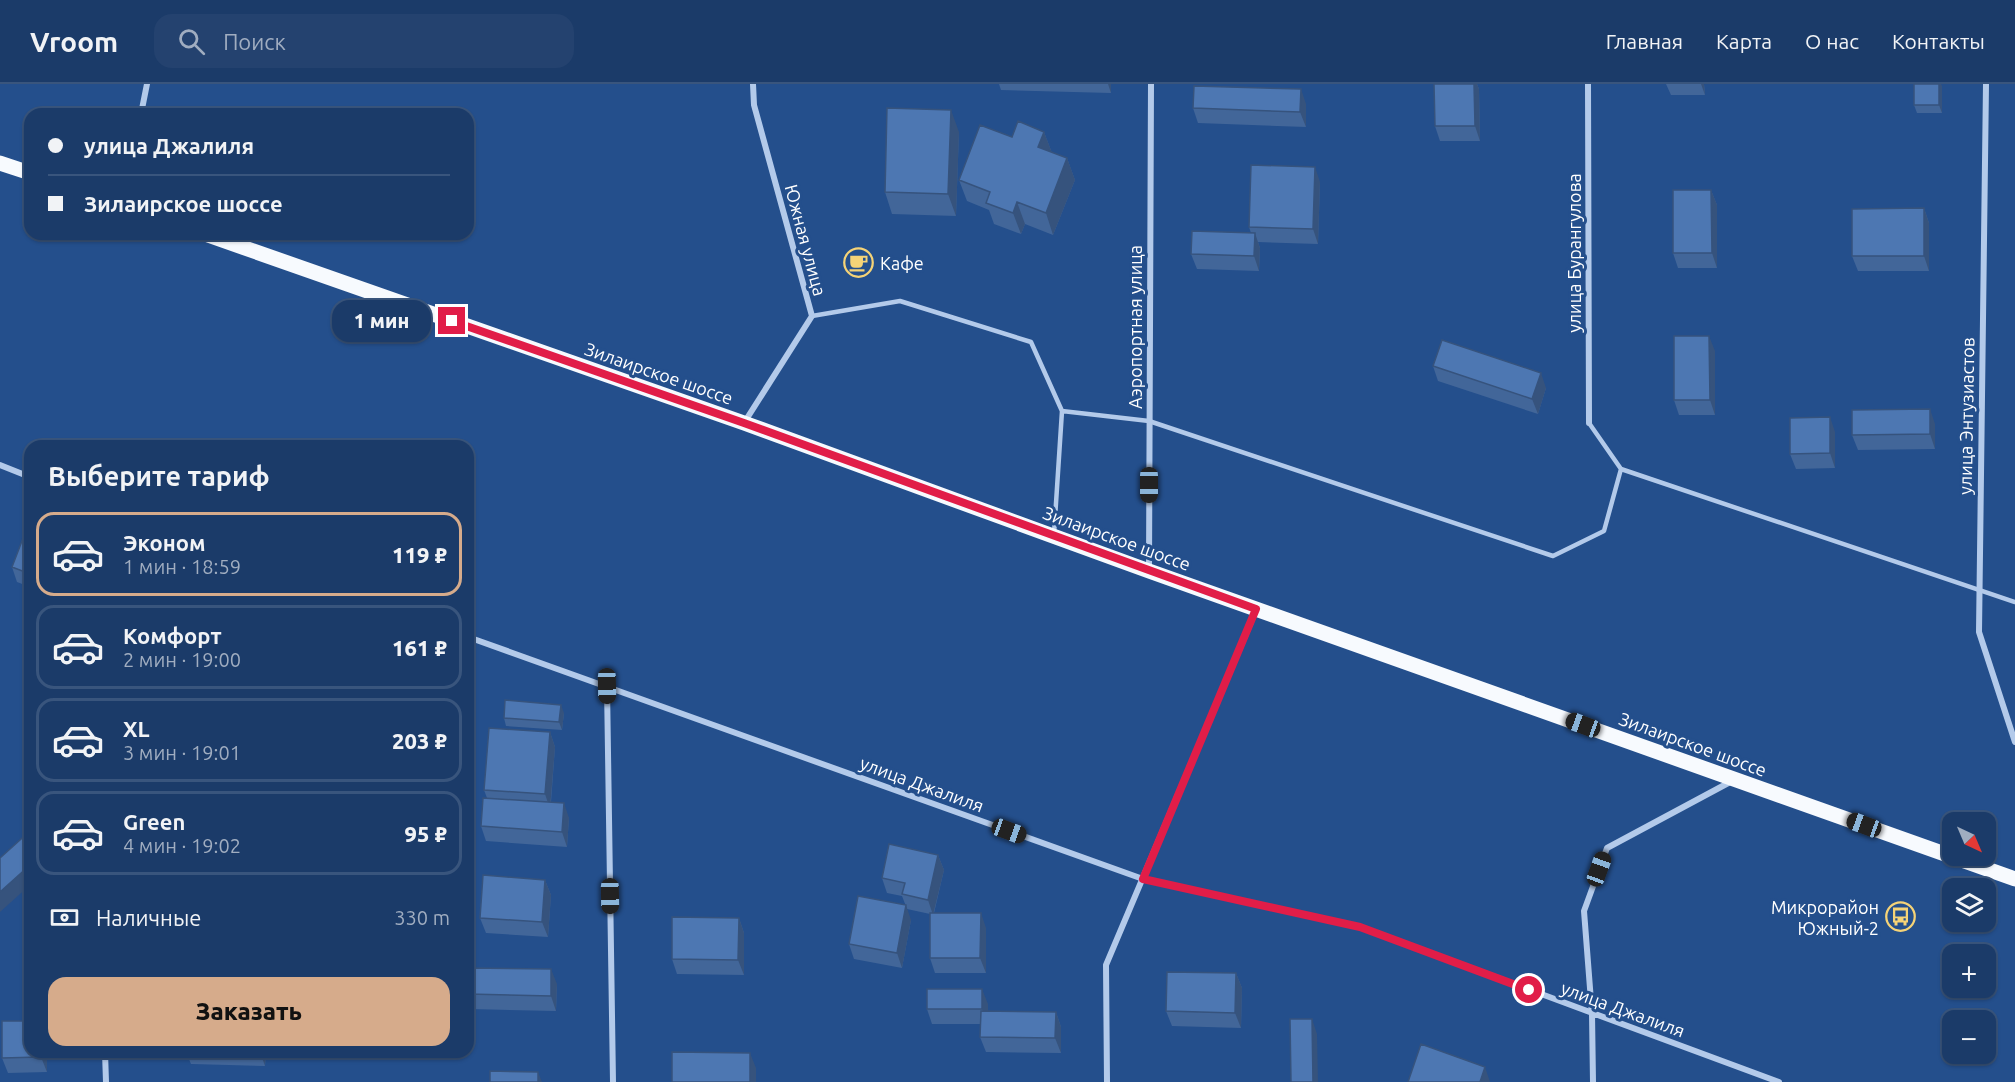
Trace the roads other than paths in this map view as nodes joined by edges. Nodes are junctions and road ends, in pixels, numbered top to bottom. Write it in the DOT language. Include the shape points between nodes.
graph roads {
  1 [pos="147,84"];
  2 [pos="753,84"];
  3 [pos="1151,84"];
  4 [pos="1588,84"];
  5 [pos="1986,84"];
  6 [pos="142,108"];
  7 [pos="0,163"];
  8 [pos="24,171"];
  9 [pos="222,240"];
  10 [pos="812,316"];
  11 [pos="1062,411"];
  12 [pos="1149,421"];
  13 [pos="744,423"];
  14 [pos="1589,423"];
  15 [pos="0,465"];
  16 [pos="1621,469"];
  17 [pos="24,475"];
  18 [pos="1053,536"];
  19 [pos="1149,571"];
  20 [pos="1979,592"];
  21 [pos="2015,602"];
  22 [pos="1256,609"];
  23 [pos="474,639"];
  24 [pos="607,686"];
  25 [pos="2015,742"];
  26 [pos="1735,779"];
  27 [pos="1143,879"];
  28 [pos="2015,879"];
  29 [pos="1592,1014"];
  30 [pos="105,1058"];
  31 [pos="106,1082"];
  32 [pos="613,1082"];
  33 [pos="1107,1082"];
  34 [pos="1593,1082"];
  35 [pos="1779,1082"];
  1 -- 6 [label="street"];
  2 -- 10 [label="street, Южная улица" via="754,105"];
  3 -- 12 [label="street, Аэропортная улица"];
  4 -- 14 [label="street, улица Бурангулова"];
  5 -- 20 [label="street, улица Энтузиастов"];
  7 -- 8 [label="main road"];
  9 -- 13 [label="main road, Зилаирское шоссе"];
  10 -- 11 [label="lane" via="900,301 1030,342"];
  10 -- 13 [label="street, Южная улица"];
  11 -- 12 [label="lane"];
  11 -- 18 [label="lane"];
  12 -- 16 [label="lane" via="1553,556 1604,531"];
  12 -- 19 [label="street, Аэропортная улица"];
  13 -- 18 [label="main road, Зилаирское шоссе"];
  14 -- 16 [label="lane"];
  15 -- 17 [label="street"];
  16 -- 20 [label="lane"];
  18 -- 19 [label="main road, Зилаирское шоссе"];
  19 -- 22 [label="main road, Зилаирское шоссе"];
  20 -- 21 [label="lane"];
  20 -- 25 [label="street, улица Энтузиастов" via="1978,632"];
  22 -- 26 [label="main road, Зилаирское шоссе"];
  22 -- 27 [label="street"];
  23 -- 24 [label="street, улица Джалиля"];
  24 -- 27 [label="street, улица Джалиля"];
  24 -- 32 [label="street"];
  26 -- 28 [label="main road, Зилаирское шоссе"];
  26 -- 29 [label="street" via="1607,848 1584,911"];
  27 -- 29 [label="street, улица Джалиля" via="1360,927"];
  27 -- 33 [label="street" via="1106,966"];
  29 -- 34 [label="street"];
  29 -- 35 [label="street, улица Джалиля"];
  30 -- 31 [label="street"];
}
